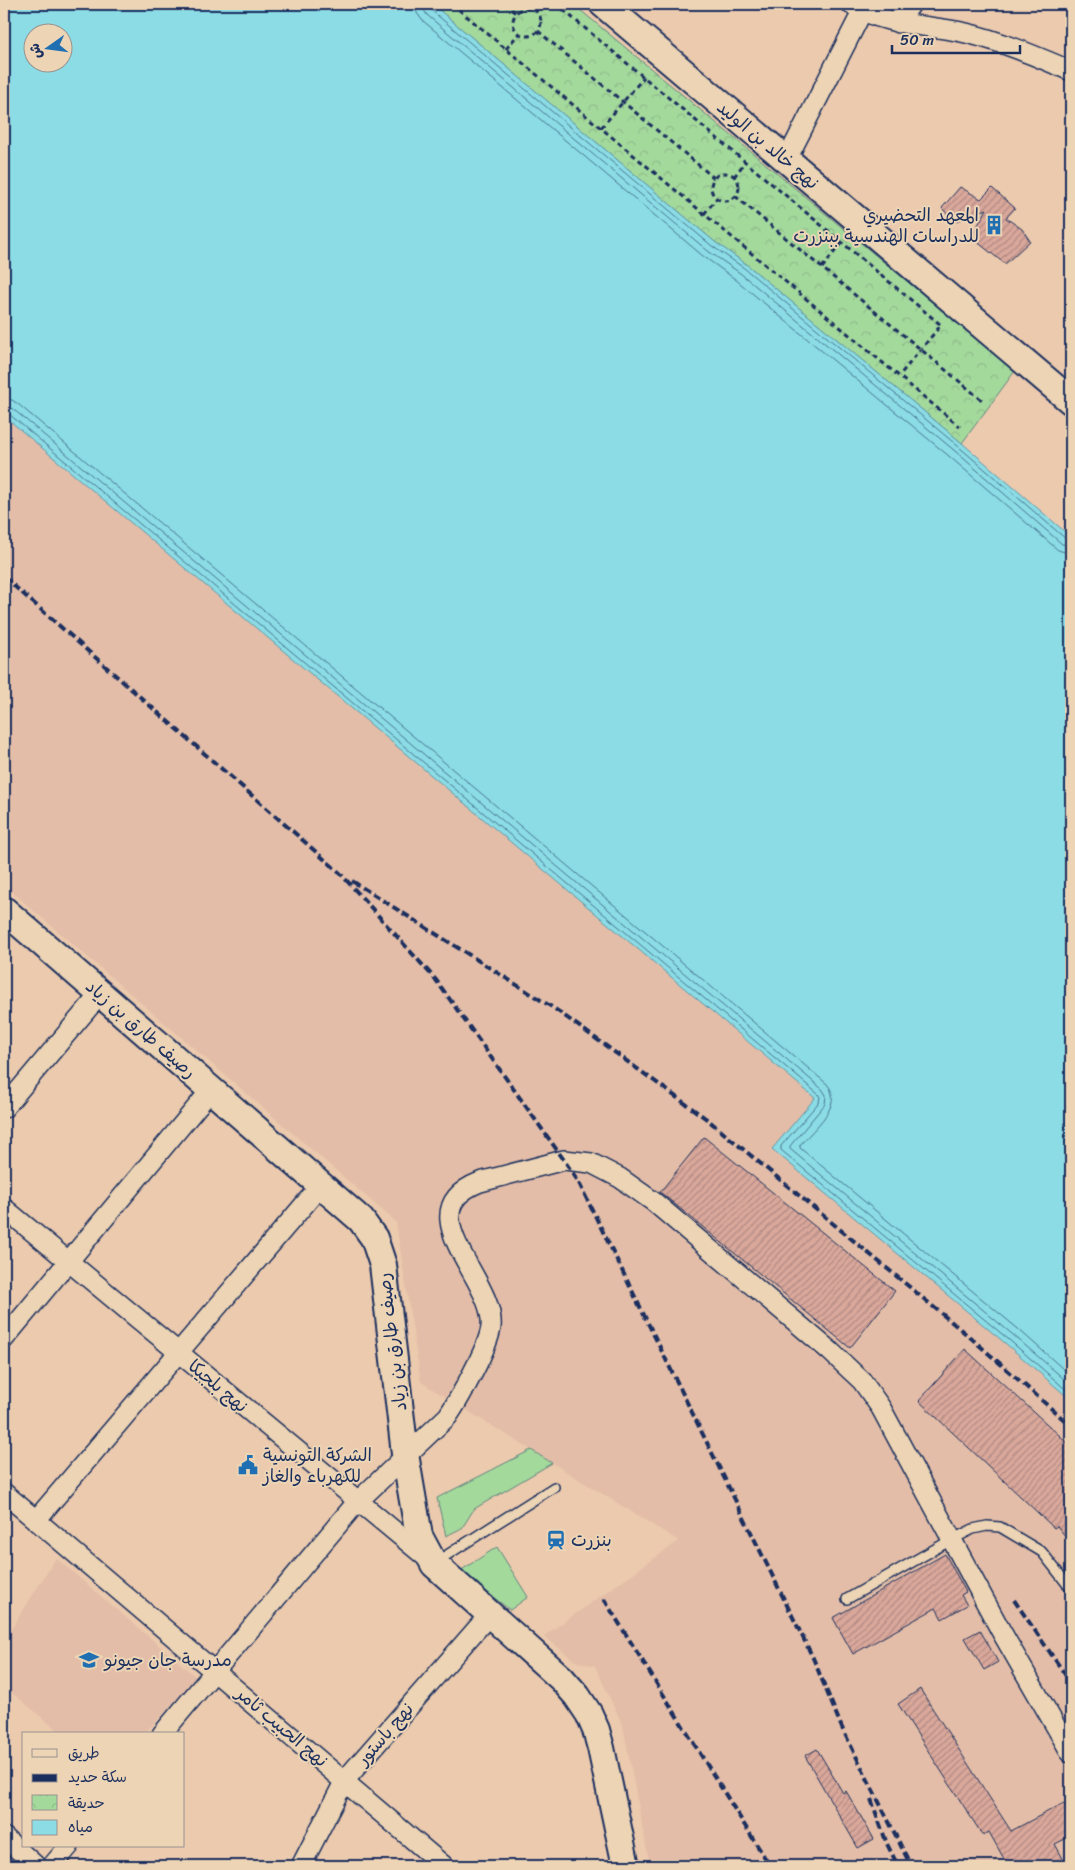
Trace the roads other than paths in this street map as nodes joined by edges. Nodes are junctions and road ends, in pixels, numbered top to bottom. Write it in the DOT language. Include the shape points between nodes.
graph roads {
  1 [pos="603,4"];
  2 [pos="911,4"];
  3 [pos="856,8"];
  4 [pos="898,23"];
  5 [pos="1071,71"];
  6 [pos="786,161"];
  7 [pos="1071,401"];
  8 [pos="4,910"];
  9 [pos="100,994"];
  10 [pos="211,1090"];
  11 [pos="4,1108"];
  12 [pos="321,1185"];
  13 [pos="4,1208"];
  14 [pos="68,1261"];
  15 [pos="4,1339"];
  16 [pos="178,1352"];
  17 [pos="406,1454"];
  18 [pos="554,1487"];
  19 [pos="4,1493"];
  20 [pos="357,1502"];
  21 [pos="36,1520"];
  22 [pos="951,1540"];
  23 [pos="434,1564"];
  24 [pos="1071,1589"];
  25 [pos="847,1599"];
  26 [pos="489,1615"];
  27 [pos="214,1670"];
  28 [pos="164,1732"];
  29 [pos="1071,1752"];
  30 [pos="345,1780"];
  31 [pos="4,1837"];
  32 [pos="67,1848"];
  33 [pos="36,1866"];
  34 [pos="52,1866"];
  35 [pos="301,1866"];
  36 [pos="444,1866"];
  37 [pos="626,1866"];
  1 -- 6 [label="main road, نهج خالد بن الوليد"];
  2 -- 4 [label="street"];
  3 -- 4 [label="street"];
  3 -- 6 [label="street"];
  4 -- 5 [label="street" via="966,33"];
  6 -- 7 [label="main road, نهج خالد بن الوليد"];
  8 -- 9 [label="main road, رصيف طارق بن زياد"];
  9 -- 10 [label="main road, رصيف طارق بن زياد"];
  9 -- 11 [label="street"];
  10 -- 12 [label="main road, رصيف طارق بن زياد"];
  10 -- 14 [label="street"];
  12 -- 16 [label="street"];
  12 -- 17 [label="main road, رصيف طارق بن زياد" via="361,1220 374,1238 384,1265"];
  13 -- 14 [label="street, نهج بلجيكا"];
  14 -- 15 [label="street"];
  14 -- 16 [label="street, نهج بلجيكا"];
  16 -- 20 [label="street, نهج بلجيكا"];
  16 -- 21 [label="street"];
  17 -- 20 [label="street"];
  17 -- 22 [label="street" via="448,1416 488,1340 492,1326 487,1300 450,1227 453,1204 459,1194 480,1182 564,1160 591,1163 620,1178 654,1202 862,1381 881,1408"];
  17 -- 23 [label="main road, رصيف طارق بن زياد" via="419,1536"];
  18 -- 23 [label="lane"];
  19 -- 21 [label="street, نهج الحبيب ثامر"];
  20 -- 23 [label="street, نهج بلجيكا"];
  20 -- 27 [label="street"];
  21 -- 27 [label="street, نهج الحبيب ثامر"];
  22 -- 24 [label="lane" via="973,1530 1000,1526 1042,1552"];
  22 -- 25 [label="lane"];
  22 -- 29 [label="street"];
  23 -- 26 [label="main road, رصيف طارق بن زياد"];
  26 -- 30 [label="street, نهج باستور"];
  26 -- 37 [label="main road, رصيف طارق بن زياد" via="562,1680 589,1714 602,1748"];
  27 -- 28 [label="street"];
  27 -- 30 [label="street, نهج الحبيب ثامر"];
  30 -- 35 [label="street, نهج باستور"];
  30 -- 36 [label="street, نهج الحبيب ثامر"];
  31 -- 33 [label="street"];
  32 -- 34 [label="street"];
}
